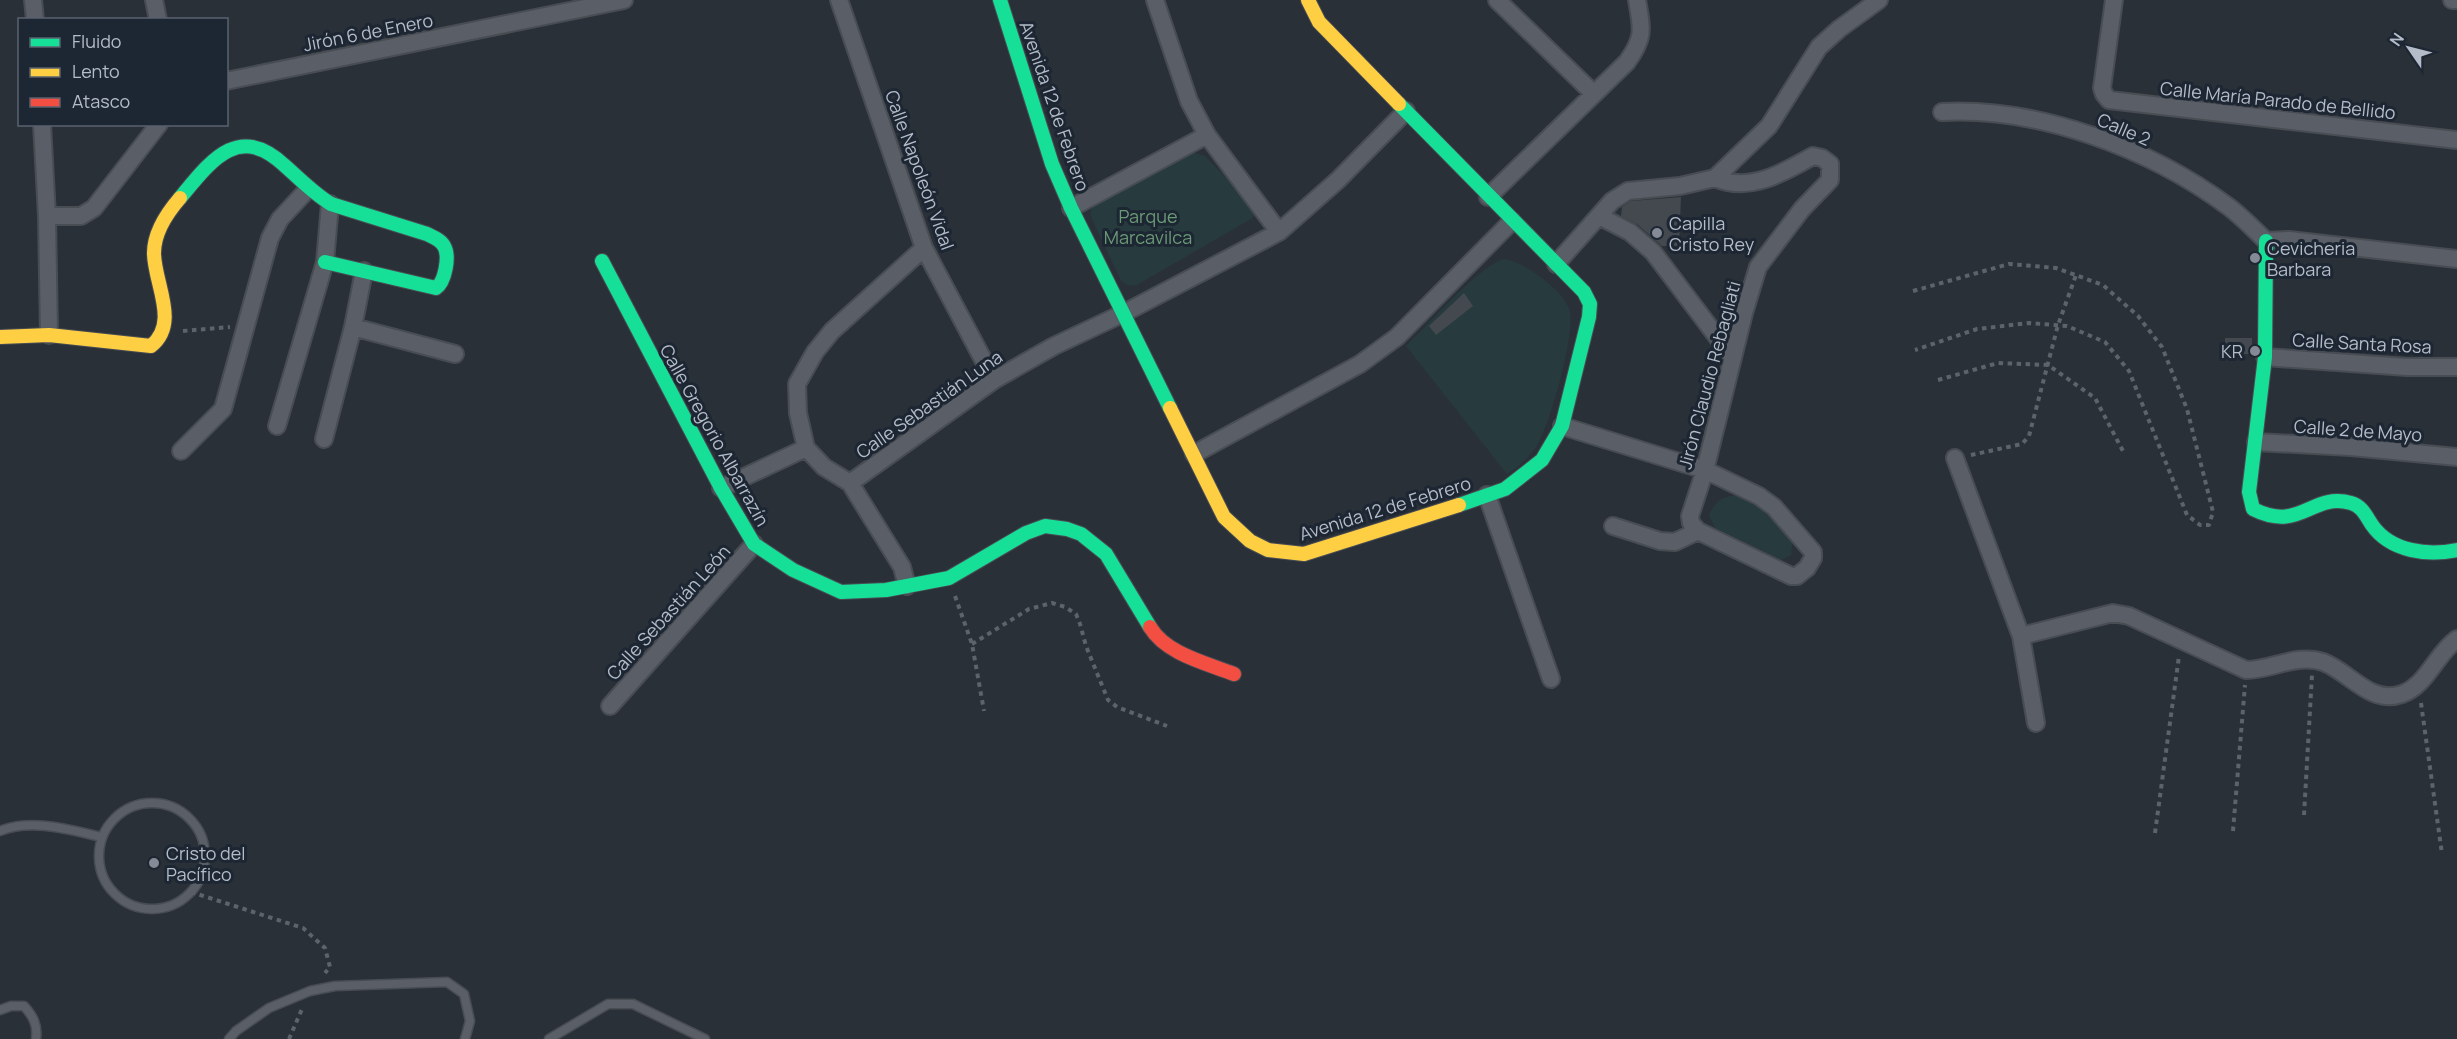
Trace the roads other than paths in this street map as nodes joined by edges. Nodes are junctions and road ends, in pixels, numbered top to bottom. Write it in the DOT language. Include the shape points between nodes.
graph roads {
  1 [pos="33,0"];
  2 [pos="154,0"];
  3 [pos="624,0"];
  4 [pos="839,0"];
  5 [pos="1000,0"];
  6 [pos="1155,0"];
  7 [pos="1308,0"];
  8 [pos="1497,0"];
  9 [pos="1637,0"];
  10 [pos="1879,0"];
  11 [pos="2114,0"];
  12 [pos="2452,0"];
  13 [pos="2457,0"];
  14 [pos="35,18"];
  15 [pos="158,18"];
  16 [pos="228,81"];
  17 [pos="1593,93"];
  18 [pos="1406,111"];
  19 [pos="1942,112"];
  20 [pos="42,126"];
  21 [pos="157,126"];
  22 [pos="1207,135"];
  23 [pos="2457,140"];
  24 [pos="1715,178"];
  25 [pos="308,189"];
  26 [pos="1488,196"];
  27 [pos="330,204"];
  28 [pos="1071,208"];
  29 [pos="48,216"];
  30 [pos="1599,216"];
  31 [pos="1512,221"];
  32 [pos="1279,232"];
  33 [pos="2266,240"];
  34 [pos="924,248"];
  35 [pos="2457,259"];
  36 [pos="602,261"];
  37 [pos="325,262"];
  38 [pos="1556,264"];
  39 [pos="364,271"];
  40 [pos="1124,313"];
  41 [pos="353,327"];
  42 [pos="49,335"];
  43 [pos="0,337"];
  44 [pos="455,354"];
  45 [pos="2265,357"];
  46 [pos="1733,358"];
  47 [pos="2457,367"];
  48 [pos="994,380"];
  49 [pos="277,426"];
  50 [pos="1562,426"];
  51 [pos="324,439"];
  52 [pos="2256,442"];
  53 [pos="806,448"];
  54 [pos="182,451"];
  55 [pos="1194,454"];
  56 [pos="2457,457"];
  57 [pos="1955,458"];
  58 [pos="1705,470"];
  59 [pos="850,483"];
  60 [pos="721,488"];
  61 [pos="1487,495"];
  62 [pos="1613,526"];
  63 [pos="1698,531"];
  64 [pos="754,544"];
  65 [pos="2457,550"];
  66 [pos="907,586"];
  67 [pos="2021,636"];
  68 [pos="2457,639"];
  69 [pos="1234,674"];
  70 [pos="1551,679"];
  71 [pos="610,706"];
  72 [pos="2036,723"];
  73 [pos="0,831"];
  74 [pos="102,837"];
  75 [pos="0,1010"];
  76 [pos="36,1039"];
  77 [pos="229,1039"];
  78 [pos="465,1039"];
  79 [pos="549,1039"];
  80 [pos="705,1039"];
  1 -- 14 [label="street"];
  2 -- 15 [label="street"];
  3 -- 16 [label="street, Jirón 6 de Enero"];
  4 -- 34 [label="street, Calle Napoleón Vidal"];
  5 -- 28 [label="street, Avenida 12 de Febrero" via="1052,164"];
  6 -- 22 [label="street" via="1190,100"];
  7 -- 18 [label="street, Avenida 12 de Febrero" via="1319,22"];
  8 -- 17 [label="street"];
  9 -- 17 [label="street" via="1640,44 1627,62"];
  10 -- 24 [label="street" via="1819,47 1769,126"];
  11 -- 23 [label="street, Calle María Parado de Bellido" via="2102,88 2109,100"];
  12 -- 13 [label="street"];
  17 -- 26 [label="street"];
  18 -- 26 [label="street, Avenida 12 de Febrero"];
  18 -- 32 [label="street, Calle Sebastián Luna" via="1338,180"];
  19 -- 33 [label="street, Calle 2" via="1971,110 2100,137 2187,180 2229,207"];
  20 -- 29 [label="street"];
  21 -- 29 [label="street" via="94,208 81,216"];
  22 -- 28 [label="street"];
  22 -- 32 [label="street"];
  24 -- 30 [label="street" via="1628,191"];
  24 -- 46 [label="street, Jirón Claudio Rebagliati" via="1727,183 1753,183 1780,175 1813,156 1830,164 1830,180 1802,209 1758,267"];
  25 -- 27 [label="street"];
  25 -- 42 [label="street" via="267,150 248,144 225,150 166,216 154,251 165,314 165,333 159,342 151,346"];
  25 -- 54 [label="street" via="273,230 223,409"];
  26 -- 31 [label="street, Avenida 12 de Febrero"];
  27 -- 37 [label="street"];
  27 -- 39 [label="street" via="418,230 440,240 445,247 445,277 436,288"];
  28 -- 40 [label="street, Avenida 12 de Febrero"];
  29 -- 42 [label="street"];
  30 -- 38 [label="street"];
  30 -- 46 [label="street" via="1630,232 1653,252"];
  31 -- 38 [label="street, Avenida 12 de Febrero"];
  31 -- 55 [label="street" via="1397,337 1360,364"];
  32 -- 40 [label="street, Calle Sebastián Luna"];
  33 -- 35 [label="street"];
  33 -- 45 [label="street"];
  34 -- 48 [label="street, Calle Napoleón Vidal"];
  34 -- 53 [label="street" via="832,331 815,352 797,384 798,413"];
  36 -- 60 [label="street, Calle Gregorio Albarrazín"];
  37 -- 39 [label="street"];
  37 -- 49 [label="street"];
  38 -- 50 [label="street, Avenida 12 de Febrero" via="1584,292 1590,304"];
  39 -- 41 [label="street"];
  40 -- 48 [label="street, Calle Sebastián Luna"];
  40 -- 55 [label="street, Avenida 12 de Febrero"];
  41 -- 44 [label="street"];
  41 -- 51 [label="street"];
  42 -- 43 [label="street"];
  45 -- 47 [label="street, Calle Santa Rosa"];
  45 -- 52 [label="street"];
  46 -- 58 [label="street, Jirón Claudio Rebagliati"];
  48 -- 59 [label="street, Calle Sebastián Luna"];
  50 -- 58 [label="street"];
  50 -- 61 [label="street, Avenida 12 de Febrero" via="1542,460 1505,489"];
  52 -- 56 [label="street, Calle 2 de Mayo"];
  52 -- 65 [label="street" via="2249,492 2253,509 2265,517 2281,519 2325,503 2350,502 2363,508 2376,529 2399,546 2443,555"];
  53 -- 59 [label="street, Calle Sebastián Luna" via="824,467"];
  53 -- 60 [label="street"];
  55 -- 61 [label="street, Avenida 12 de Febrero" via="1224,517 1248,541 1285,555 1304,554"];
  57 -- 67 [label="street"];
  58 -- 63 [label="street, Jirón Claudio Rebagliati" via="1690,516"];
  58 -- 63 [label="street" via="1760,496 1774,507 1806,542 1813,558 1807,568 1791,576"];
  59 -- 66 [label="street" via="902,567"];
  60 -- 64 [label="street, Calle Gregorio Albarrazín"];
  61 -- 70 [label="street"];
  62 -- 63 [label="street" via="1675,542"];
  64 -- 66 [label="street, Calle Gregorio Albarrazín" via="793,570 841,592"];
  64 -- 71 [label="street, Calle Sebastián León"];
  66 -- 69 [label="street, Calle Gregorio Albarrazín" via="949,578 1045,526 1067,529 1081,534 1106,555 1156,638 1179,652"];
  67 -- 68 [label="street" via="2113,613 2128,616 2246,670 2313,659 2326,663 2373,694 2392,696 2419,684 2439,655"];
  67 -- 72 [label="street"];
  73 -- 74 [label="lane" via="10,827 53,826"];
  74 -- 74 [label="lane" via="98,855 101,874 123,902 159,910 177,904 201,878 204,845 198,829 188,816 173,807 140,804 124,810 111,821"];
  75 -- 76 [label="lane" via="24,1006 33,1016"];
  77 -- 78 [label="lane" via="269,1008 310,991 335,986 447,982 464,994 470,1021"];
  79 -- 80 [label="lane" via="608,1004 633,1004"];
}
